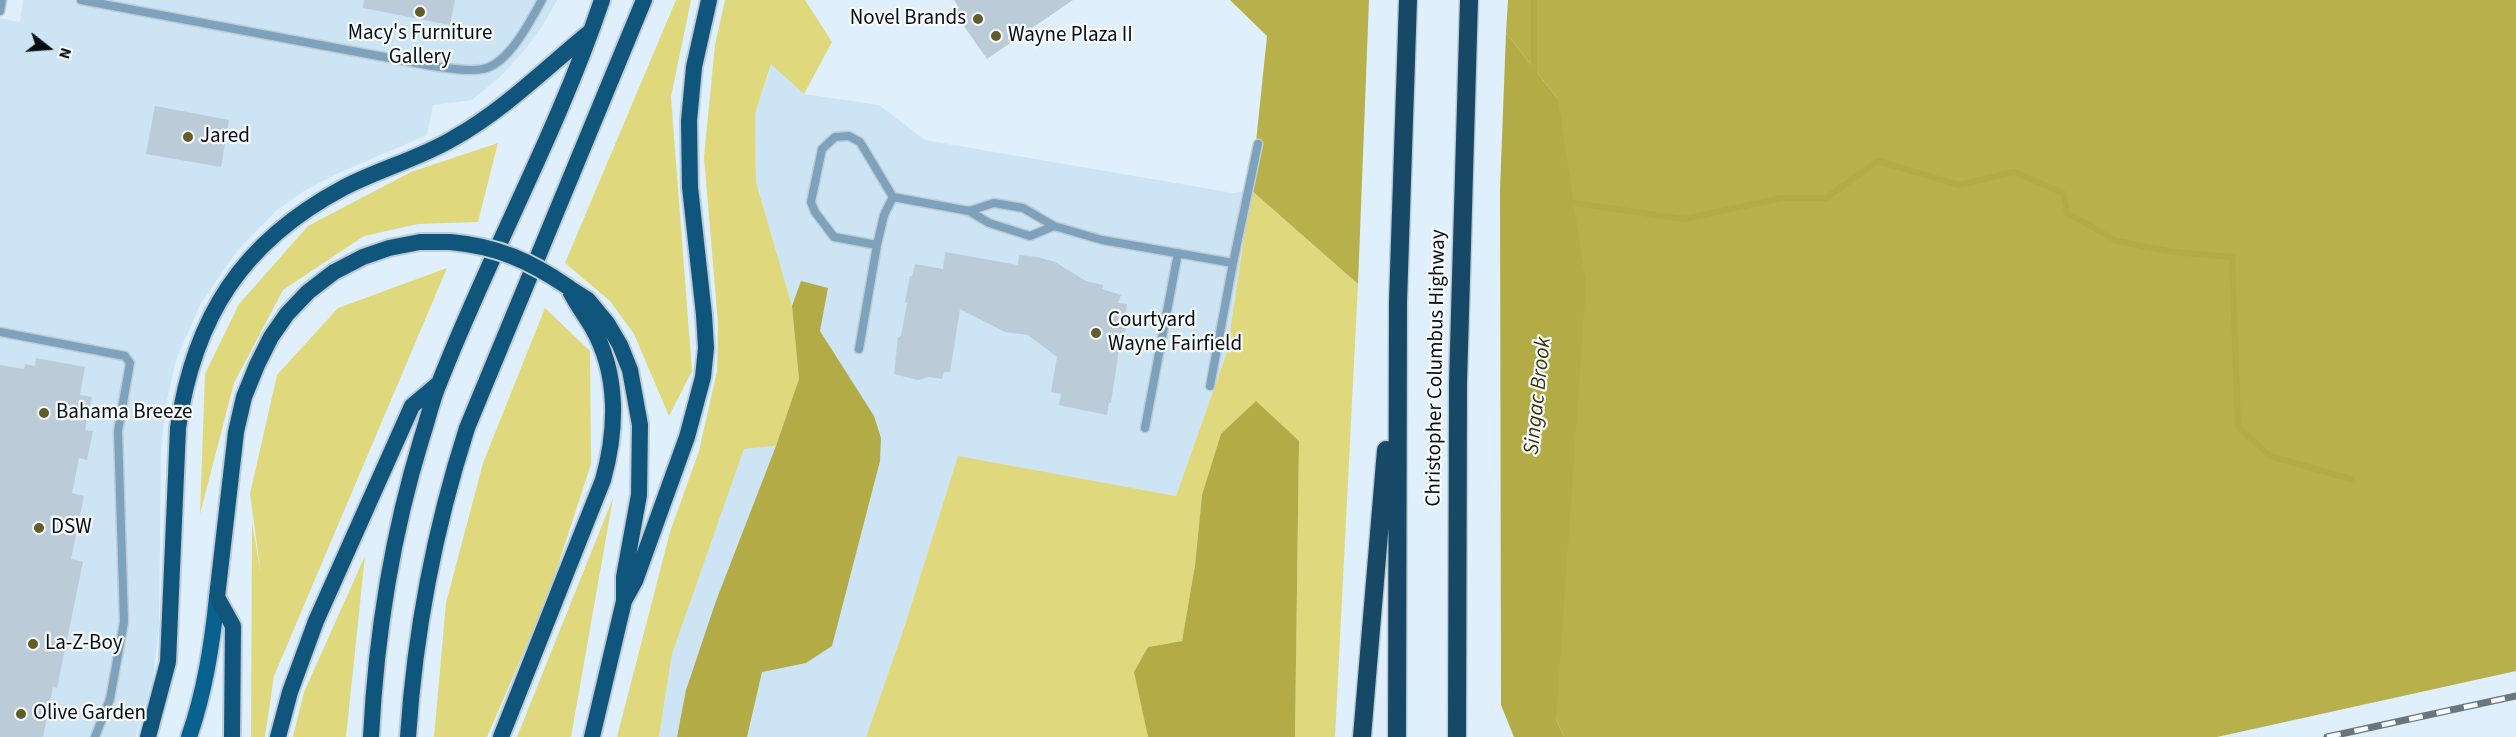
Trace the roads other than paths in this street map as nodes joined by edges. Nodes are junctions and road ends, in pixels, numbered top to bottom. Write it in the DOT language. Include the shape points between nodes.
graph roads {
  1 [pos="2,0"];
  2 [pos="81,0"];
  3 [pos="542,0"];
  4 [pos="602,0"];
  5 [pos="644,0"];
  6 [pos="709,0"];
  7 [pos="1408,0"];
  8 [pos="1469,0"];
  9 [pos="0,11"];
  10 [pos="590,32"];
  11 [pos="1258,144"];
  12 [pos="894,197"];
  13 [pos="969,211"];
  14 [pos="1054,226"];
  15 [pos="877,245"];
  16 [pos="1178,253"];
  17 [pos="1233,263"];
  18 [pos="568,287"];
  19 [pos="1398,302"];
  20 [pos="0,332"];
  21 [pos="859,349"];
  22 [pos="438,384"];
  23 [pos="1210,386"];
  24 [pos="1144,428"];
  25 [pos="218,597"];
  26 [pos="624,601"];
  27 [pos="95,737"];
  28 [pos="148,737"];
  29 [pos="189,737"];
  30 [pos="232,737"];
  31 [pos="278,737"];
  32 [pos="371,737"];
  33 [pos="408,737"];
  34 [pos="501,737"];
  35 [pos="592,737"];
  36 [pos="1362,737"];
  37 [pos="1397,737"];
  38 [pos="1457,737"];
  1 -- 9 [label="lane"];
  2 -- 3 [label="lane" via="464,70 485,69 505,57"];
  4 -- 10 [label="highway"];
  5 -- 33 [label="highway" via="466,428 426,579"];
  6 -- 26 [label="highway" via="694,67 689,121 690,186 706,348 703,377 687,437 635,581"];
  7 -- 19 [label="highway, Christopher Columbus Highway"];
  8 -- 38 [label="highway, Christopher Columbus Highway" via="1458,383"];
  10 -- 22 [label="highway"];
  10 -- 28 [label="highway" via="473,126 423,154 345,187 295,218 248,261 228,286 200,339 182,398 168,662"];
  11 -- 17 [label="lane"];
  12 -- 13 [label="lane"];
  12 -- 15 [label="lane" via="884,215"];
  12 -- 15 [label="lane" via="856,139 835,137 822,149 811,202 815,212 834,237"];
  13 -- 14 [label="lane" via="994,203 1023,207"];
  13 -- 14 [label="lane" via="989,223 1030,236"];
  14 -- 16 [label="lane" via="1102,240"];
  15 -- 21 [label="lane"];
  16 -- 17 [label="lane"];
  16 -- 24 [label="lane"];
  17 -- 23 [label="lane"];
  18 -- 25 [label="highway, bridge" via="491,247 420,242 363,257 308,292 271,337 244,397 236,432"];
  18 -- 26 [label="highway" via="588,300 607,323 620,345 636,395 640,425 639,495 624,577"];
  18 -- 34 [label="highway" via="592,328 606,364 613,402 612,442 603,480"];
  19 -- 36 [label="highway"];
  19 -- 37 [label="highway, Christopher Columbus Highway"];
  20 -- 27 [label="lane" via="125,356 130,363 118,431 124,622 110,699"];
  22 -- 31 [label="highway" via="412,406 316,621"];
  22 -- 32 [label="highway" via="407,487 387,579 378,636"];
  25 -- 29 [label="main road" via="199,707"];
  25 -- 30 [label="highway" via="233,626"];
  26 -- 35 [label="highway"];
}
